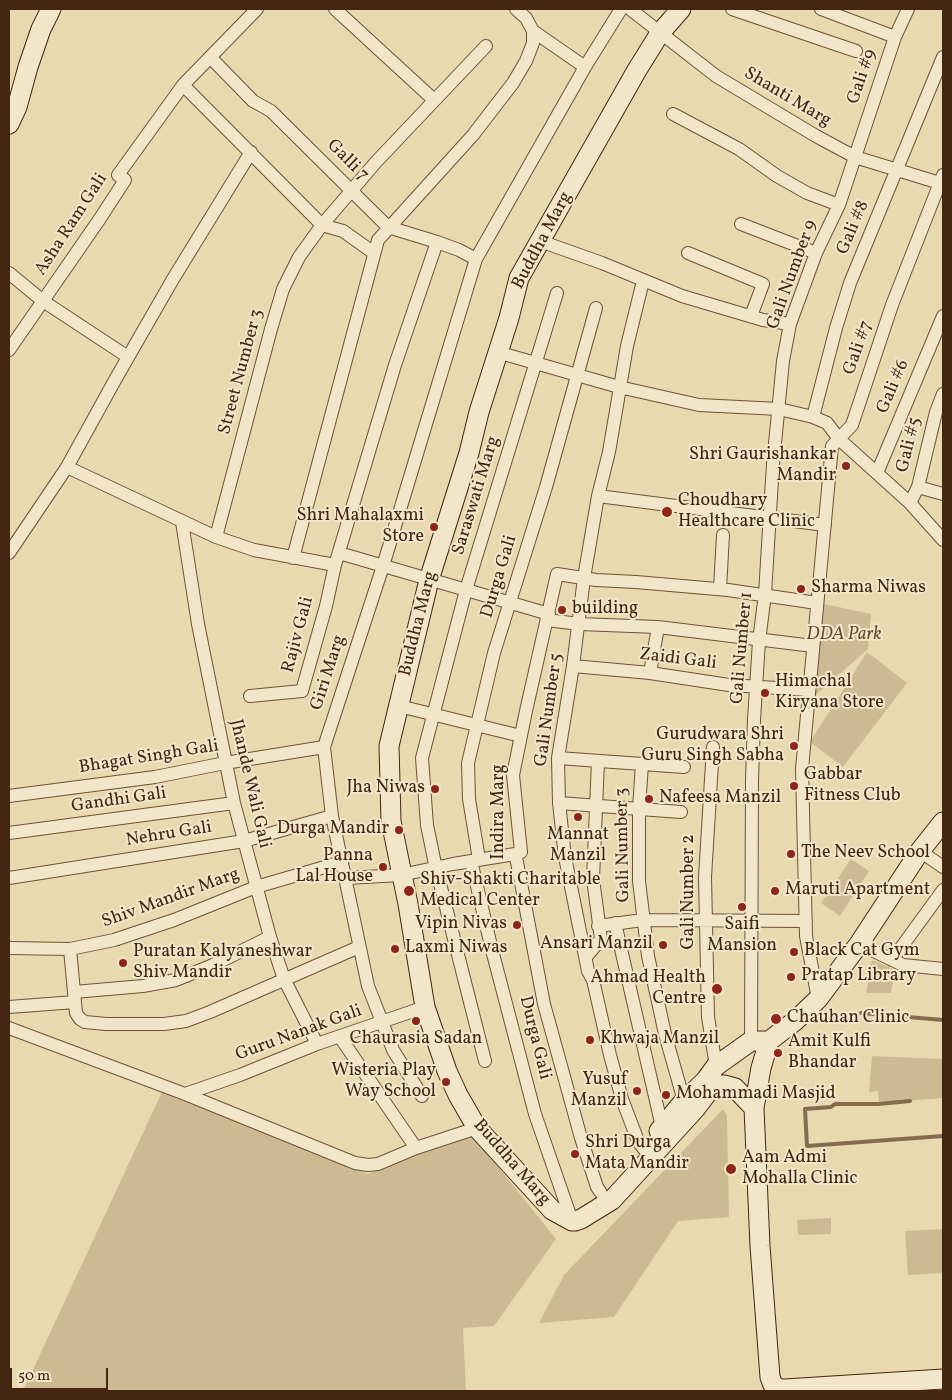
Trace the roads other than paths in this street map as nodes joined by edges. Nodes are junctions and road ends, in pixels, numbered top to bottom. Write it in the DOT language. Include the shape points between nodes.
graph roads {
  1 [pos="51,9"];
  2 [pos="257,9"];
  3 [pos="335,9"];
  4 [pos="516,9"];
  5 [pos="621,9"];
  6 [pos="630,9"];
  7 [pos="681,9"];
  8 [pos="732,9"];
  9 [pos="821,9"];
  10 [pos="908,9"];
  11 [pos="533,31"];
  12 [pos="660,33"];
  13 [pos="895,37"];
  14 [pos="486,46"];
  15 [pos="856,52"];
  16 [pos="943,57"];
  17 [pos="210,58"];
  18 [pos="585,67"];
  19 [pos="184,85"];
  20 [pos="434,100"];
  21 [pos="674,114"];
  22 [pos="9,124"];
  23 [pos="251,152"];
  24 [pos="854,157"];
  25 [pos="898,169"];
  26 [pos="942,181"];
  27 [pos="351,191"];
  28 [pos="839,205"];
  29 [pos="741,224"];
  30 [pos="322,225"];
  31 [pos="388,227"];
  32 [pos="540,241"];
  33 [pos="437,242"];
  34 [pos="374,253"];
  35 [pos="688,253"];
  36 [pos="816,253"];
  37 [pos="476,259"];
  38 [pos="9,273"];
  39 [pos="644,281"];
  40 [pos="557,293"];
  41 [pos="43,301"];
  42 [pos="596,308"];
  43 [pos="751,316"];
  44 [pos="943,316"];
  45 [pos="790,324"];
  46 [pos="9,350"];
  47 [pos="497,352"];
  48 [pos="128,357"];
  49 [pos="536,364"];
  50 [pos="576,376"];
  51 [pos="619,387"];
  52 [pos="943,394"];
  53 [pos="779,409"];
  54 [pos="813,417"];
  55 [pos="836,442"];
  56 [pos="68,467"];
  57 [pos="877,473"];
  58 [pos="918,487"];
  59 [pos="943,494"];
  60 [pos="598,496"];
  61 [pos="910,503"];
  62 [pos="768,518"];
  63 [pos="182,522"];
  64 [pos="825,525"];
  65 [pos="723,535"];
  66 [pos="216,537"];
  67 [pos="943,538"];
  68 [pos="9,553"];
  69 [pos="293,558"];
  70 [pos="337,559"];
  71 [pos="383,566"];
  72 [pos="584,578"];
  73 [pos="429,580"];
  74 [pos="720,589"];
  75 [pos="466,590"];
  76 [pos="765,594"];
  77 [pos="510,603"];
  78 [pos="817,603"];
  79 [pos="548,617"];
  80 [pos="579,624"];
  81 [pos="658,627"];
  82 [pos="759,641"];
  83 [pos="813,646"];
  84 [pos="573,666"];
  85 [pos="650,673"];
  86 [pos="757,687"];
  87 [pos="809,690"];
  88 [pos="250,696"];
  89 [pos="399,706"];
  90 [pos="434,714"];
  91 [pos="476,725"];
  92 [pos="521,736"];
  93 [pos="324,747"];
  94 [pos="713,747"];
  95 [pos="558,758"];
  96 [pos="598,761"];
  97 [pos="225,763"];
  98 [pos="642,764"];
  99 [pos="684,767"];
  100 [pos="9,796"];
  101 [pos="234,803"];
  102 [pos="558,803"];
  103 [pos="596,806"];
  104 [pos="639,809"];
  105 [pos="681,812"];
  106 [pos="332,816"];
  107 [pos="943,822"];
  108 [pos="9,833"];
  109 [pos="244,841"];
  110 [pos="920,851"];
  111 [pos="515,854"];
  112 [pos="475,860"];
  113 [pos="342,862"];
  114 [pos="943,867"];
  115 [pos="435,868"];
  116 [pos="401,875"];
  117 [pos="9,878"];
  118 [pos="346,878"];
  119 [pos="256,887"];
  120 [pos="943,890"];
  121 [pos="643,920"];
  122 [pos="752,920"];
  123 [pos="806,920"];
  124 [pos="707,921"];
  125 [pos="616,924"];
  126 [pos="598,926"];
  127 [pos="270,937"];
  128 [pos="859,944"];
  129 [pos="359,947"];
  130 [pos="9,948"];
  131 [pos="70,949"];
  132 [pos="586,957"];
  133 [pos="892,960"];
  134 [pos="943,969"];
  135 [pos="284,980"];
  136 [pos="75,997"];
  137 [pos="818,999"];
  138 [pos="9,1007"];
  139 [pos="425,1007"];
  140 [pos="381,1023"];
  141 [pos="9,1028"];
  142 [pos="340,1037"];
  143 [pos="760,1041"];
  144 [pos="317,1044"];
  145 [pos="485,1061"];
  146 [pos="716,1066"];
  147 [pos="708,1085"];
  148 [pos="185,1094"];
  149 [pos="422,1096"];
  150 [pos="684,1101"];
  151 [pos="754,1108"];
  152 [pos="662,1126"];
  153 [pos="477,1128"];
  154 [pos="416,1148"];
  155 [pos="647,1154"];
  156 [pos="601,1193"];
  157 [pos="590,1214"];
  158 [pos="572,1221"];
  159 [pos="943,1379"];
  1 -- 22 [label="street" via="41,29"];
  2 -- 17 [label="street, Asha Ram Gali"];
  3 -- 20 [label="street"];
  4 -- 11 [label="street"];
  5 -- 18 [label="street, Giri Marg"];
  6 -- 12 [label="street, Shanti Marg"];
  7 -- 12 [label="street, Buddha Marg"];
  8 -- 15 [label="street"];
  9 -- 13 [label="street"];
  10 -- 13 [label="street, Gali #9"];
  11 -- 18 [label="street"];
  11 -- 31 [label="street" via="533,43 513,83 473,136"];
  12 -- 24 [label="street, Shanti Marg" via="716,76"];
  12 -- 32 [label="street, Buddha Marg"];
  13 -- 24 [label="street, Gali #9"];
  14 -- 20 [label="street, Street Number 3"];
  16 -- 25 [label="street, Gali #8"];
  17 -- 19 [label="street, Asha Ram Gali"];
  17 -- 27 [label="street, Galli 7" via="252,101 271,111"];
  18 -- 37 [label="street, Giri Marg"];
  19 -- 23 [label="street"];
  19 -- 41 [label="street, Asha Ram Gali" via="118,175 125,180"];
  20 -- 27 [label="street, Street Number 3"];
  21 -- 28 [label="street" via="739,149 807,193"];
  23 -- 30 [label="street"];
  23 -- 48 [label="street"];
  24 -- 25 [label="street, Shanti Marg"];
  24 -- 28 [label="street, Gali Number 9"];
  25 -- 26 [label="street, Shanti Marg"];
  25 -- 54 [label="street, Gali #8" via="850,283"];
  26 -- 55 [label="street, Gali #7" via="892,305 852,426"];
  27 -- 30 [label="street, Street Number 3"];
  27 -- 31 [label="street, Galli 7"];
  28 -- 36 [label="street, Gali Number 9"];
  29 -- 36 [label="street"];
  30 -- 34 [label="street" via="343,231"];
  30 -- 66 [label="street, Street Number 3" via="298,257 283,289"];
  31 -- 33 [label="street, Galli 7"];
  31 -- 34 [label="street" via="378,240"];
  32 -- 39 [label="street"];
  32 -- 47 [label="street, Buddha Marg" via="519,278"];
  33 -- 37 [label="street, Galli 7"];
  33 -- 70 [label="street" via="395,365"];
  34 -- 69 [label="street"];
  35 -- 43 [label="street" via="763,284"];
  36 -- 45 [label="street, Gali Number 9"];
  37 -- 71 [label="street, Giri Marg"];
  38 -- 41 [label="street"];
  39 -- 43 [label="street"];
  39 -- 51 [label="street, Gali Number 5"];
  40 -- 49 [label="street, Saraswati Marg"];
  41 -- 46 [label="street, Asha Ram Gali"];
  41 -- 48 [label="street"];
  42 -- 50 [label="street, Durga Gali"];
  43 -- 45 [label="street"];
  44 -- 57 [label="street, Gali #6"];
  45 -- 53 [label="street, Gali Number 9"];
  47 -- 49 [label="street"];
  47 -- 73 [label="street, Buddha Marg"];
  48 -- 56 [label="street"];
  49 -- 50 [label="street"];
  49 -- 75 [label="street, Saraswati Marg"];
  50 -- 51 [label="street"];
  50 -- 77 [label="street, Durga Gali"];
  51 -- 53 [label="street" via="699,405"];
  51 -- 60 [label="street, Gali Number 5"];
  52 -- 58 [label="street, Gali #5"];
  53 -- 54 [label="street"];
  53 -- 62 [label="street, Gali Number 1"];
  54 -- 55 [label="street" via="827,423"];
  55 -- 57 [label="street"];
  55 -- 64 [label="street"];
  56 -- 63 [label="street"];
  56 -- 68 [label="street"];
  57 -- 61 [label="street"];
  58 -- 59 [label="street"];
  58 -- 61 [label="street, Gali #5"];
  60 -- 62 [label="street"];
  60 -- 72 [label="street, Gali Number 5"];
  61 -- 67 [label="street"];
  62 -- 64 [label="street"];
  62 -- 76 [label="street, Gali Number 1"];
  63 -- 66 [label="street"];
  63 -- 97 [label="street, Jhande Wali Gali"];
  64 -- 78 [label="street"];
  65 -- 74 [label="street"];
  66 -- 69 [label="street" via="254,550"];
  69 -- 70 [label="street"];
  70 -- 71 [label="street"];
  70 -- 88 [label="street, Rajiv Gali" via="302,691"];
  71 -- 73 [label="street"];
  71 -- 93 [label="street, Giri Marg"];
  72 -- 74 [label="street"];
  72 -- 79 [label="street, Indira Marg" via="557,574"];
  72 -- 80 [label="street, Gali Number 5"];
  73 -- 75 [label="street"];
  73 -- 89 [label="street, Buddha Marg"];
  74 -- 76 [label="street"];
  75 -- 77 [label="street"];
  75 -- 90 [label="street, Saraswati Marg"];
  76 -- 78 [label="street"];
  76 -- 82 [label="street, Gali Number 1"];
  77 -- 79 [label="street"];
  77 -- 91 [label="street, Durga Gali"];
  78 -- 83 [label="street"];
  79 -- 80 [label="street"];
  79 -- 92 [label="street, Indira Marg"];
  80 -- 81 [label="street"];
  80 -- 84 [label="street, Gali Number 5"];
  81 -- 82 [label="street"];
  81 -- 85 [label="street"];
  82 -- 83 [label="street"];
  82 -- 86 [label="street, Gali Number 1"];
  83 -- 87 [label="street"];
  84 -- 85 [label="street, Zaidi Gali"];
  84 -- 95 [label="street, Gali Number 5"];
  85 -- 86 [label="street, Zaidi Gali"];
  86 -- 87 [label="street, Zaidi Gali"];
  86 -- 122 [label="street, Gali Number 1" via="752,782"];
  87 -- 123 [label="street" via="802,768"];
  89 -- 90 [label="street"];
  89 -- 116 [label="street, Buddha Marg" via="390,746 391,821"];
  90 -- 91 [label="street"];
  90 -- 115 [label="street, Saraswati Marg" via="422,758 427,825"];
  91 -- 92 [label="street"];
  91 -- 112 [label="street, Durga Gali" via="468,763"];
  92 -- 111 [label="street, Indira Marg" via="513,775 521,852"];
  93 -- 97 [label="street, Bhagat Singh Gali"];
  93 -- 106 [label="street, Giri Marg"];
  94 -- 124 [label="street, Gali Number 2" via="705,877"];
  95 -- 96 [label="street"];
  95 -- 102 [label="street, Gali Number 5"];
  96 -- 98 [label="street"];
  96 -- 103 [label="street"];
  97 -- 100 [label="street, Bhagat Singh Gali" via="117,783"];
  97 -- 101 [label="street, Jhande Wali Gali"];
  98 -- 99 [label="street"];
  98 -- 104 [label="street, Gali Number 3"];
  101 -- 108 [label="street, Gandhi Gali"];
  101 -- 109 [label="street, Jhande Wali Gali"];
  102 -- 103 [label="street"];
  102 -- 132 [label="street, Gali Number 5" via="565,857"];
  103 -- 104 [label="street"];
  103 -- 126 [label="street" via="592,879"];
  104 -- 105 [label="street"];
  104 -- 121 [label="street, Gali Number 3" via="638,881"];
  106 -- 109 [label="street, Nehru Gali"];
  106 -- 113 [label="street, Giri Marg"];
  107 -- 110 [label="street"];
  109 -- 117 [label="street, Nehru Gali"];
  109 -- 119 [label="street, Jhande Wali Gali"];
  110 -- 114 [label="street"];
  110 -- 128 [label="street"];
  111 -- 112 [label="street"];
  111 -- 156 [label="street, Indira Marg" via="544,1004 576,1122"];
  112 -- 115 [label="street"];
  112 -- 158 [label="street, Durga Gali" via="492,950 535,1114"];
  113 -- 118 [label="street, Giri Marg"];
  113 -- 119 [label="street, Shiv Mandir Marg"];
  115 -- 116 [label="street"];
  115 -- 145 [label="street, Saraswati Marg"];
  116 -- 118 [label="street"];
  116 -- 139 [label="street, Buddha Marg"];
  118 -- 129 [label="street, Giri Marg"];
  119 -- 127 [label="street, Jhande Wali Gali"];
  119 -- 131 [label="street, Shiv Mandir Marg" via="157,926 114,940"];
  120 -- 133 [label="street"];
  121 -- 124 [label="street"];
  121 -- 125 [label="street"];
  121 -- 150 [label="street, Gali Number 3" via="665,1034"];
  122 -- 123 [label="street"];
  122 -- 124 [label="street"];
  122 -- 143 [label="street, Gali Number 1"];
  123 -- 137 [label="street"];
  124 -- 146 [label="street, Gali Number 2" via="708,1017"];
  125 -- 126 [label="street"];
  125 -- 152 [label="street"];
  126 -- 132 [label="street" via="601,939"];
  127 -- 135 [label="street, Jhande Wali Gali"];
  127 -- 136 [label="street" via="176,980"];
  128 -- 133 [label="street"];
  128 -- 137 [label="street"];
  129 -- 135 [label="street"];
  129 -- 140 [label="street, Giri Marg"];
  130 -- 131 [label="street, Shiv Mandir Marg"];
  131 -- 136 [label="street"];
  132 -- 155 [label="street, Gali Number 5" via="622,1099 638,1141"];
  133 -- 134 [label="street" via="903,965"];
  135 -- 136 [label="street" via="186,1021 164,1024 85,1022 76,1013"];
  135 -- 144 [label="street, Jhande Wali Gali"];
  136 -- 138 [label="street"];
  137 -- 143 [label="street" via="795,1021"];
  139 -- 140 [label="street, Guru Nanak Gali"];
  139 -- 153 [label="street, Buddha Marg" via="447,1071"];
  140 -- 142 [label="street, Guru Nanak Gali"];
  140 -- 149 [label="street, Giri Marg" via="393,1050"];
  141 -- 148 [label="street"];
  142 -- 144 [label="street, Guru Nanak Gali"];
  142 -- 154 [label="street"];
  143 -- 146 [label="street"];
  143 -- 151 [label="street" via="761,1068"];
  144 -- 148 [label="street, Guru Nanak Gali"];
  146 -- 147 [label="street"];
  147 -- 150 [label="street"];
  147 -- 151 [label="street" via="730,1086"];
  147 -- 155 [label="street" via="696,1108"];
  148 -- 154 [label="street" via="356,1163 378,1164"];
  150 -- 152 [label="street"];
  151 -- 159 [label="street" via="760,1246 773,1385 786,1389"];
  152 -- 155 [label="street"];
  153 -- 154 [label="street"];
  153 -- 158 [label="street, Buddha Marg" via="552,1210"];
  155 -- 156 [label="street"];
  155 -- 157 [label="street" via="612,1200"];
  156 -- 157 [label="street"];
  157 -- 158 [label="street"];
}
